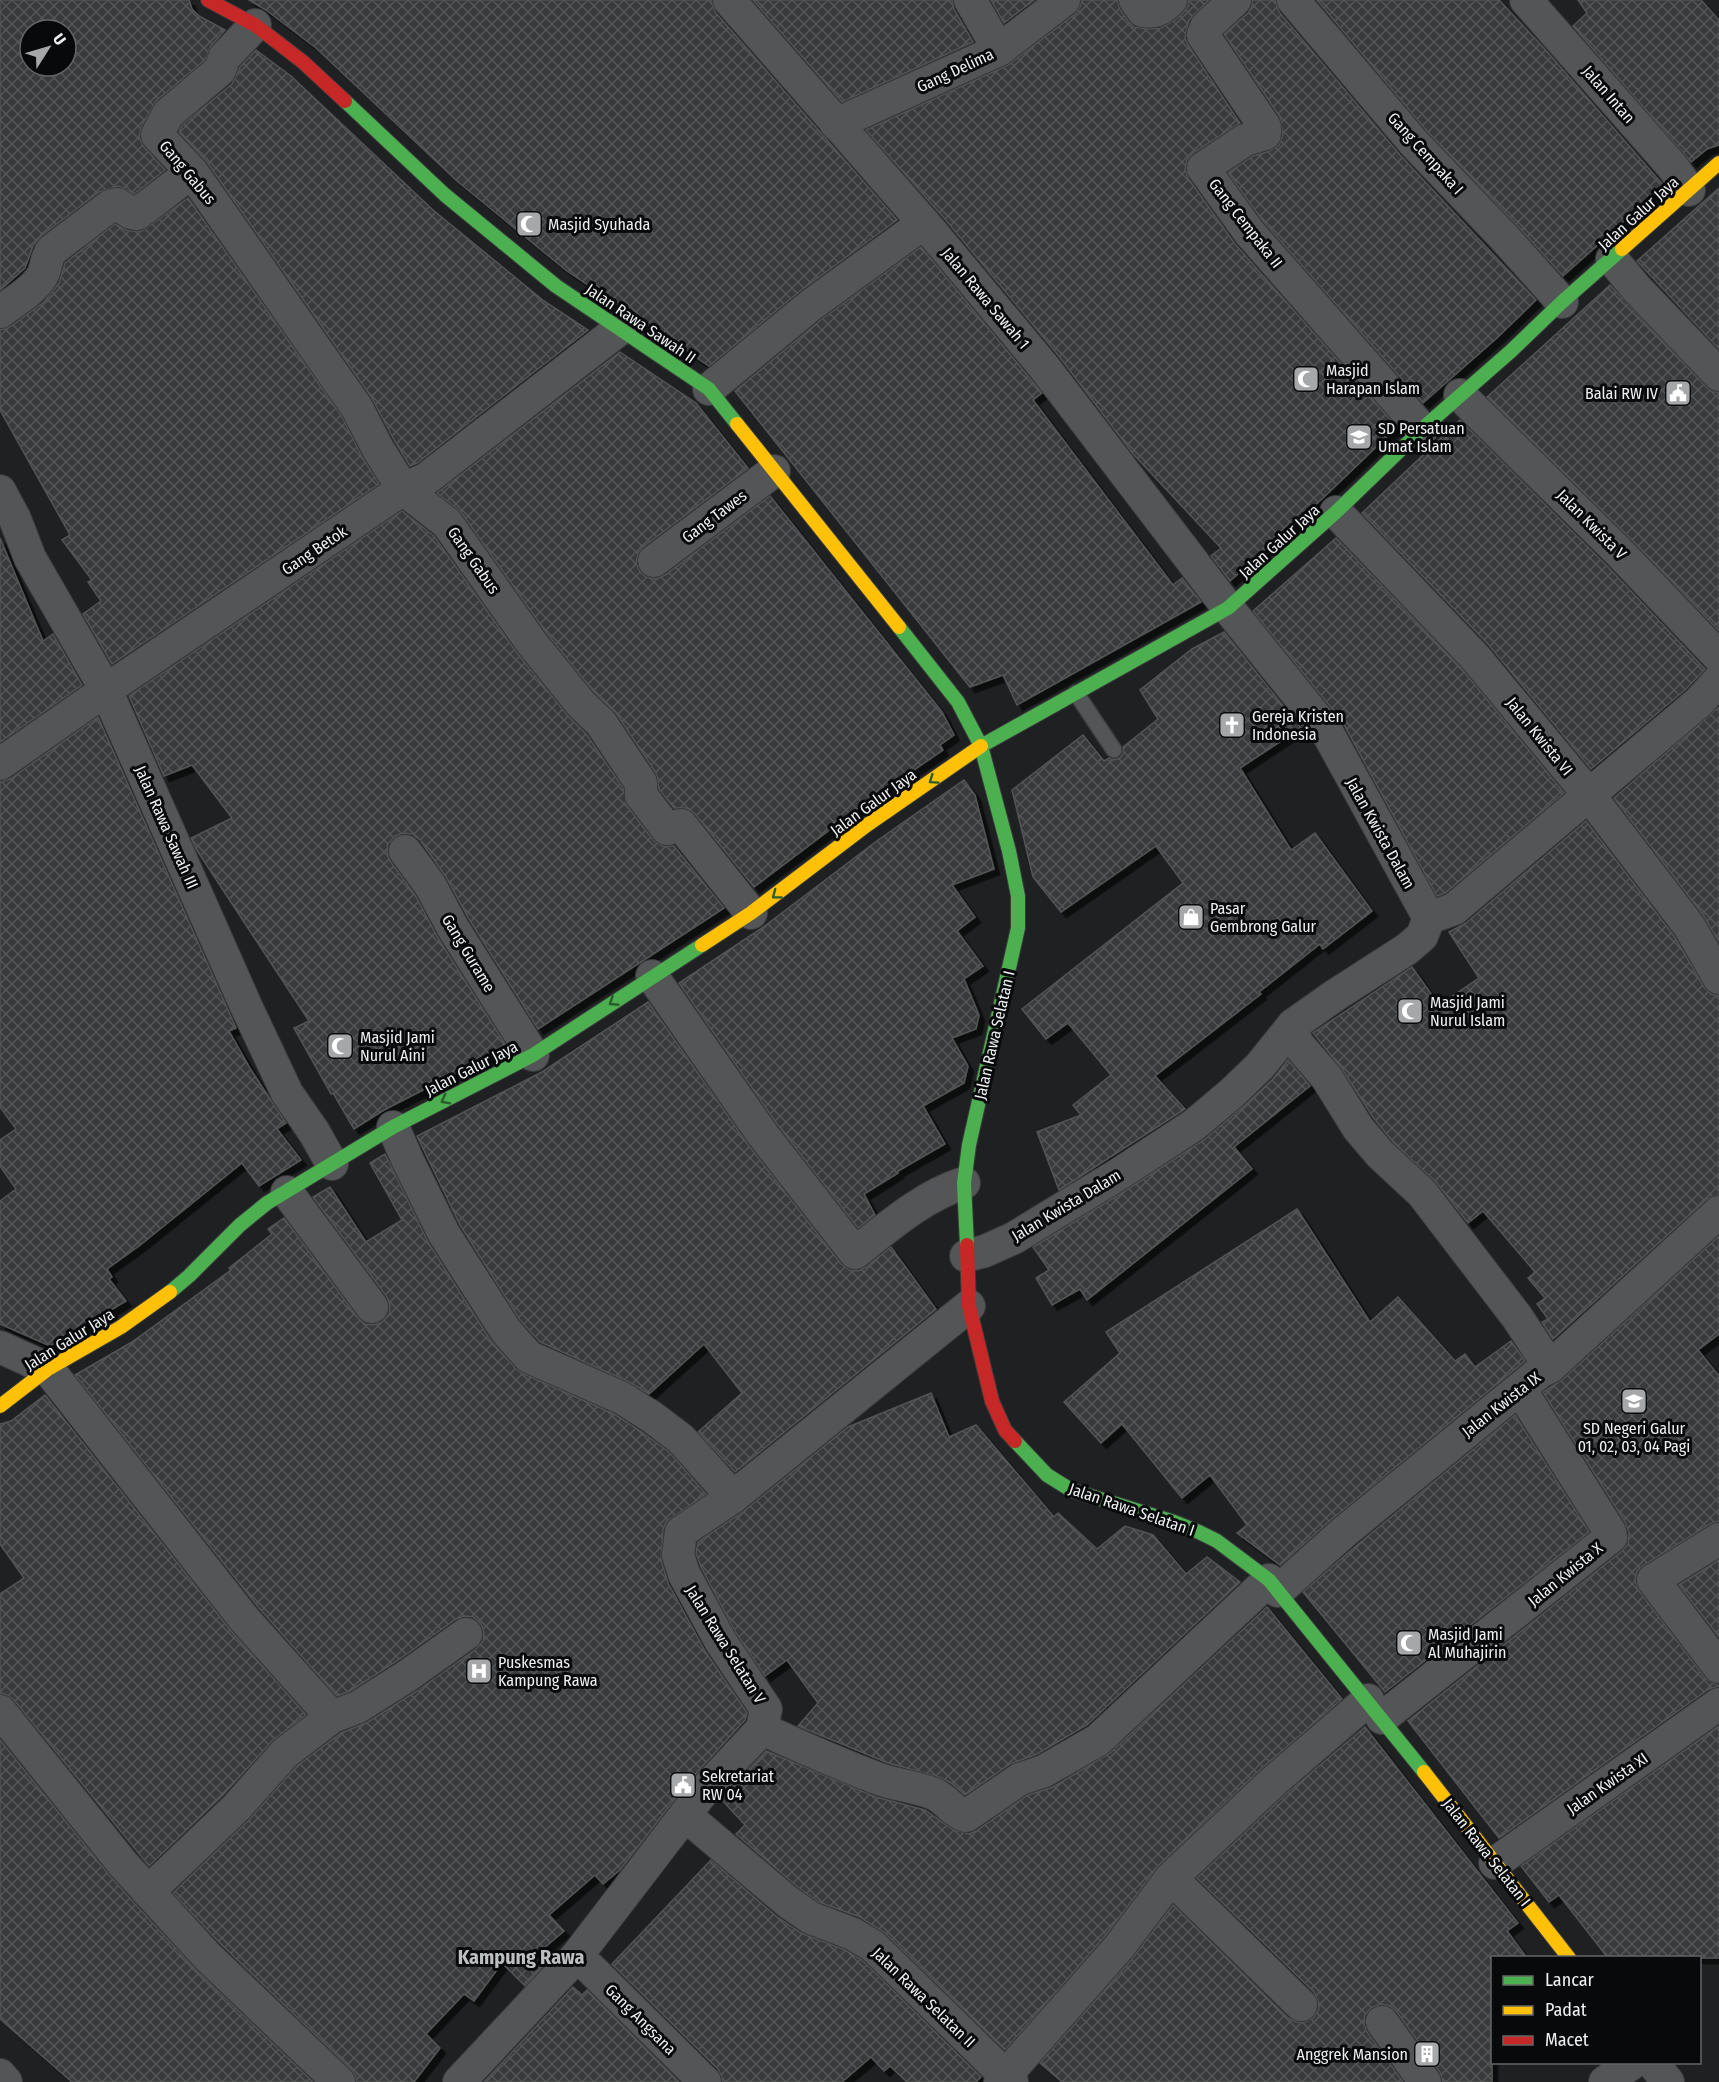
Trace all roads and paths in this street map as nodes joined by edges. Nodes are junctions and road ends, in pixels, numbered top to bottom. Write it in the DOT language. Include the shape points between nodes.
graph roads {
  1 [pos="208,0"];
  2 [pos="729,0"];
  3 [pos="970,0"];
  4 [pos="1064,0"];
  5 [pos="1135,0"];
  6 [pos="1171,0"];
  7 [pos="1235,0"];
  8 [pos="1293,0"];
  9 [pos="1526,0"];
  10 [pos="255,25"];
  11 [pos="999,50"];
  12 [pos="836,124"];
  13 [pos="1719,163"];
  14 [pos="192,172"];
  15 [pos="1689,190"];
  16 [pos="924,223"];
  17 [pos="1612,259"];
  18 [pos="1562,302"];
  19 [pos="0,312"];
  20 [pos="621,328"];
  21 [pos="1719,375"];
  22 [pos="709,389"];
  23 [pos="1460,395"];
  24 [pos="1422,429"];
  25 [pos="774,471"];
  26 [pos="403,489"];
  27 [pos="0,491"];
  28 [pos="1336,513"];
  29 [pos="654,561"];
  30 [pos="1228,608"];
  31 [pos="1719,657"];
  32 [pos="1719,680"];
  33 [pos="106,690"];
  34 [pos="1076,693"];
  35 [pos="981,746"];
  36 [pos="1114,750"];
  37 [pos="0,764"];
  38 [pos="1589,795"];
  39 [pos="405,851"];
  40 [pos="751,914"];
  41 [pos="1429,918"];
  42 [pos="652,976"];
  43 [pos="1719,978"];
  44 [pos="1293,1025"];
  45 [pos="533,1054"];
  46 [pos="393,1127"];
  47 [pos="332,1164"];
  48 [pos="964,1183"];
  49 [pos="287,1192"];
  50 [pos="1719,1212"];
  51 [pos="966,1256"];
  52 [pos="969,1306"];
  53 [pos="372,1307"];
  54 [pos="0,1347"];
  55 [pos="1550,1367"];
  56 [pos="48,1369"];
  57 [pos="1520,1389"];
  58 [pos="0,1406"];
  59 [pos="733,1497"];
  60 [pos="1719,1539"];
  61 [pos="1273,1585"];
  62 [pos="466,1634"];
  63 [pos="1719,1667"];
  64 [pos="1719,1704"];
  65 [pos="1375,1709"];
  66 [pos="0,1711"];
  67 [pos="332,1717"];
  68 [pos="762,1729"];
  69 [pos="685,1815"];
  70 [pos="1495,1863"];
  71 [pos="1171,1878"];
  72 [pos="148,1892"];
  73 [pos="1567,1956"];
  74 [pos="576,1957"];
  75 [pos="1301,2005"];
  76 [pos="1382,2022"];
  77 [pos="1631,2064"];
  78 [pos="1654,2064"];
  79 [pos="0,2075"];
  80 [pos="1006,2080"];
  81 [pos="6,2082"];
  82 [pos="339,2082"];
  83 [pos="459,2082"];
  84 [pos="705,2082"];
  85 [pos="1425,2082"];
  86 [pos="1605,2082"];
  87 [pos="1668,2082"];
  1 -- 10 [label="street, Jalan Rawa Sawah II"];
  2 -- 12 [label="street, Jalan Rawa Sawah 1"];
  3 -- 11 [label="street"];
  4 -- 11 [label="street, Gang Delima"];
  5 -- 6 [label="street" via="1143,11 1151,12 1161,10"];
  7 -- 24 [label="street, Gang Cempaka II" via="1206,27 1203,35 1265,128 1265,134 1245,140 1203,168 1249,232"];
  8 -- 18 [label="street, Gang Cempaka I" via="1414,144"];
  9 -- 15 [label="street, Jalan Intan"];
  10 -- 14 [label="street, Gang Gabus" via="224,58 220,70 168,114 157,135"];
  10 -- 20 [label="street, Jalan Rawa Sawah II" via="303,63 445,195 556,286"];
  11 -- 12 [label="street, Gang Delima"];
  12 -- 16 [label="street, Jalan Rawa Sawah 1"];
  13 -- 15 [label="street, Jalan Galur Jaya"];
  14 -- 19 [label="street" via="137,214 117,204 110,206 52,250 39,281"];
  14 -- 26 [label="street, Gang Gabus" via="357,408"];
  15 -- 17 [label="street, Jalan Galur Jaya"];
  16 -- 22 [label="street" via="812,305"];
  16 -- 30 [label="street, Jalan Rawa Sawah 1" via="1044,366"];
  17 -- 18 [label="street, Jalan Galur Jaya"];
  17 -- 21 [label="street"];
  18 -- 23 [label="street, Jalan Galur Jaya"];
  20 -- 22 [label="street, Jalan Rawa Sawah II"];
  20 -- 26 [label="street, Gang Betok" via="426,479"];
  22 -- 25 [label="street, Jalan Rawa Sawah II"];
  23 -- 24 [label="street, Jalan Galur Jaya"];
  23 -- 31 [label="street, Jalan Kwista V"];
  24 -- 28 [label="street, Jalan Galur Jaya"];
  25 -- 29 [label="street, Gang Tawes"];
  25 -- 35 [label="street, Jalan Rawa Sawah II" via="958,702"];
  26 -- 33 [label="street, Gang Betok"];
  26 -- 40 [label="street, Gang Gabus" via="447,523 531,642 601,723 642,783 641,795 667,829 681,825"];
  27 -- 33 [label="street, Jalan Rawa Sawah III" via="30,558"];
  28 -- 30 [label="street, Jalan Galur Jaya"];
  28 -- 38 [label="street, Jalan Kwista VI" via="1474,656"];
  30 -- 34 [label="street, Jalan Galur Jaya"];
  30 -- 41 [label="street, Jalan Kwista Dalam" via="1326,730"];
  32 -- 38 [label="street" via="1699,702"];
  33 -- 37 [label="street, Gang Betok"];
  33 -- 47 [label="street, Jalan Rawa Sawah III" via="287,1093"];
  34 -- 35 [label="street, Jalan Galur Jaya"];
  34 -- 36 [label="lane"];
  35 -- 40 [label="street, Jalan Galur Jaya, one-way" via="867,825"];
  35 -- 48 [label="street, Jalan Rawa Selatan I" via="1009,851 1018,896 1018,928"];
  38 -- 41 [label="street" via="1454,909"];
  38 -- 43 [label="street, Jalan Kwista VI" via="1689,926"];
  39 -- 45 [label="street, Gang Gurame" via="430,885"];
  40 -- 42 [label="street, Jalan Galur Jaya"];
  41 -- 44 [label="street, Jalan Kwista Dalam" via="1422,936 1407,949"];
  42 -- 45 [label="street, Jalan Galur Jaya, one-way"];
  42 -- 48 [label="street" via="763,1135 855,1253 899,1218"];
  44 -- 51 [label="street, Jalan Kwista Dalam" via="1260,1066 1194,1125 1014,1238"];
  44 -- 55 [label="street" via="1296,1042 1327,1078 1358,1128 1422,1193 1517,1317"];
  45 -- 46 [label="street, Jalan Galur Jaya, one-way"];
  46 -- 47 [label="street, Jalan Galur Jaya"];
  46 -- 59 [label="street" via="444,1234 506,1331 529,1357 622,1398 652,1417 681,1438"];
  47 -- 49 [label="street, Jalan Galur Jaya"];
  48 -- 51 [label="street, Jalan Rawa Selatan I"];
  49 -- 53 [label="street"];
  49 -- 56 [label="street, Jalan Galur Jaya" via="240,1225 156,1303"];
  50 -- 55 [label="street, Jalan Kwista IX"];
  51 -- 52 [label="street, Jalan Rawa Selatan I"];
  52 -- 59 [label="street, Jalan Rawa Selatan V"];
  52 -- 61 [label="street, Jalan Rawa Selatan I" via="992,1401 1005,1430 1047,1475 1071,1490 1174,1522 1217,1541"];
  54 -- 56 [label="street"];
  55 -- 57 [label="street, Jalan Kwista IX"];
  56 -- 58 [label="street, Jalan Galur Jaya"];
  56 -- 67 [label="street" via="245,1620"];
  57 -- 61 [label="street, Jalan Kwista IX"];
  57 -- 65 [label="street, Jalan Kwista X" via="1611,1537"];
  59 -- 68 [label="street, Jalan Rawa Selatan V" via="681,1532 678,1555 684,1574 721,1642 766,1709"];
  60 -- 63 [label="street" via="1653,1580"];
  61 -- 65 [label="street, Jalan Rawa Selatan I"];
  61 -- 68 [label="street, Jalan Kwista IX" via="1098,1740 1044,1771 1020,1779 966,1816 931,1792 854,1770"];
  62 -- 67 [label="street" via="358,1707"];
  64 -- 70 [label="street, Jalan Kwista XI"];
  65 -- 70 [label="street, Jalan Rawa Selatan I"];
  65 -- 71 [label="street" via="1274,1780"];
  66 -- 72 [label="street"];
  67 -- 72 [label="street" via="285,1753 236,1808"];
  68 -- 69 [label="street, Jalan Rawa Selatan V"];
  69 -- 74 [label="street, Jalan Rawa Selatan V"];
  69 -- 80 [label="street, Jalan Rawa Selatan II" via="810,1918 873,1946"];
  70 -- 73 [label="street, Jalan Rawa Selatan I"];
  71 -- 75 [label="street"];
  71 -- 80 [label="street" via="1119,1947"];
  72 -- 82 [label="street" via="207,1956"];
  74 -- 83 [label="street, Jalan Rawa Selatan V"];
  74 -- 84 [label="street, Gang Angsana"];
  76 -- 85 [label="street"];
  77 -- 86 [label="street"];
  78 -- 87 [label="street"];
  79 -- 81 [label="street"];
}
